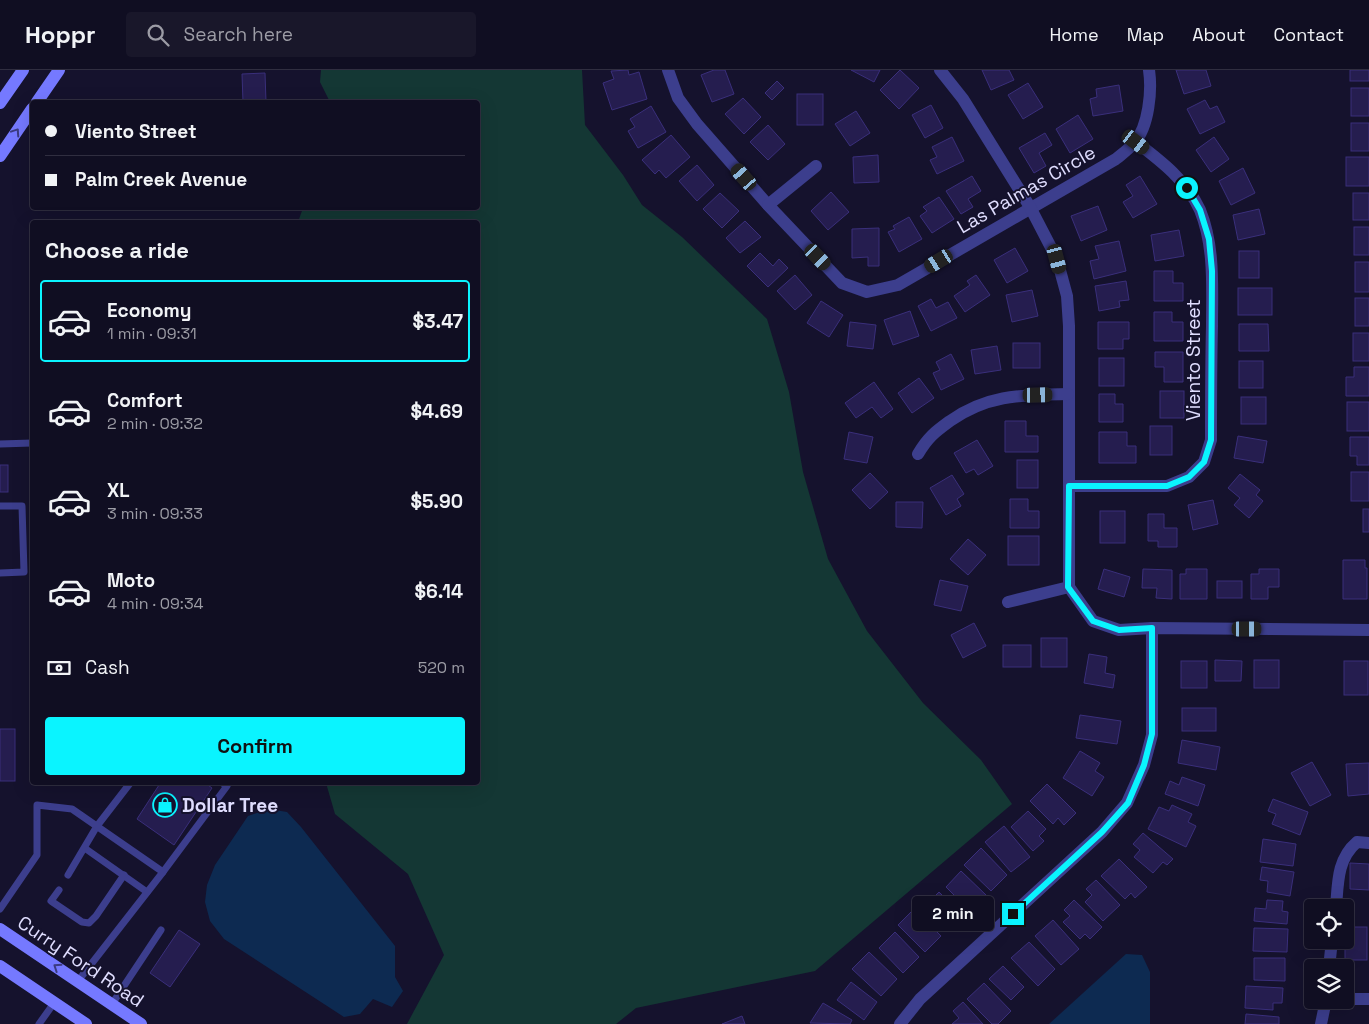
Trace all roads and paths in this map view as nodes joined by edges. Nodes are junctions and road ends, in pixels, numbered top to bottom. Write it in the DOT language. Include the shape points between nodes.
graph roads {
  1 [pos="23,70"];
  2 [pos="59,70"];
  3 [pos="668,70"];
  4 [pos="940,70"];
  5 [pos="1149,70"];
  6 [pos="38,100"];
  7 [pos="0,103"];
  8 [pos="30,112"];
  9 [pos="1136,142"];
  10 [pos="0,156"];
  11 [pos="816,166"];
  12 [pos="768,205"];
  13 [pos="1030,207"];
  14 [pos="1068,394"];
  15 [pos="30,443"];
  16 [pos="0,444"];
  17 [pos="918,454"];
  18 [pos="1069,486"];
  19 [pos="0,506"];
  20 [pos="0,573"];
  21 [pos="1068,587"];
  22 [pos="1008,602"];
  23 [pos="1152,628"];
  24 [pos="1369,630"];
  25 [pos="129,785"];
  26 [pos="226,785"];
  27 [pos="97,826"];
  28 [pos="1369,843"];
  29 [pos="86,849"];
  30 [pos="163,872"];
  31 [pos="68,875"];
  32 [pos="124,875"];
  33 [pos="59,890"];
  34 [pos="147,892"];
  35 [pos="1337,899"];
  36 [pos="0,910"];
  37 [pos="0,928"];
  38 [pos="161,930"];
  39 [pos="0,966"];
  40 [pos="78,982"];
  41 [pos="1354,999"];
  42 [pos="1369,999"];
  43 [pos="54,1002"];
  44 [pos="112,1004"];
  45 [pos="1324,1009"];
  46 [pos="39,1024"];
  47 [pos="86,1024"];
  48 [pos="141,1024"];
  49 [pos="900,1024"];
  50 [pos="1321,1024"];
  1 -- 7 [label="street"];
  2 -- 6 [label="street"];
  3 -- 12 [label="street, Las Palmas Circle" via="678,98 697,124"];
  4 -- 13 [label="street" via="963,99"];
  5 -- 9 [label="street, Las Palmas Circle" via="1150,104"];
  10 -- 8 [label="street, one-way"];
  9 -- 13 [label="street, Las Palmas Circle" via="1116,159"];
  9 -- 18 [label="street, Viento Street" via="1187,188 1200,210 1209,239 1212,271 1211,440 1204,462 1189,477 1167,486"];
  11 -- 12 [label="street"];
  12 -- 13 [label="street, Las Palmas Circle" via="842,282 868,292 898,285"];
  13 -- 14 [label="street" via="1057,259 1067,296"];
  14 -- 17 [label="street" via="988,400 965,410 928,437"];
  14 -- 18 [label="street"];
  15 -- 16 [label="lane"];
  18 -- 21 [label="street"];
  19 -- 20 [label="lane" via="22,506 24,572"];
  21 -- 22 [label="street"];
  21 -- 23 [label="street" via="1093,621 1119,630"];
  23 -- 24 [label="street"];
  23 -- 49 [label="street" via="1152,734 1144,765 1128,803 1102,832 920,999"];
  25 -- 27 [label="lane"];
  26 -- 30 [label="lane"];
  27 -- 29 [label="lane"];
  27 -- 30 [label="lane"];
  27 -- 36 [label="lane" via="72,809 37,805 38,855"];
  28 -- 35 [label="street" via="1357,842 1348,850 1340,867"];
  29 -- 31 [label="lane"];
  29 -- 32 [label="lane"];
  30 -- 34 [label="lane"];
  32 -- 33 [label="lane" via="89,923 82,922 51,901"];
  32 -- 34 [label="lane"];
  34 -- 40 [label="lane"];
  40 -- 37 [label="street, Curry Ford Road, one-way"];
  38 -- 44 [label="lane"];
  39 -- 43 [label="street"];
  40 -- 44 [label="street, Curry Ford Road"];
  41 -- 42 [label="street"];
  43 -- 46 [label="lane"];
  43 -- 47 [label="street"];
  44 -- 48 [label="street, Curry Ford Road"];
  45 -- 50 [label="street"];
}
